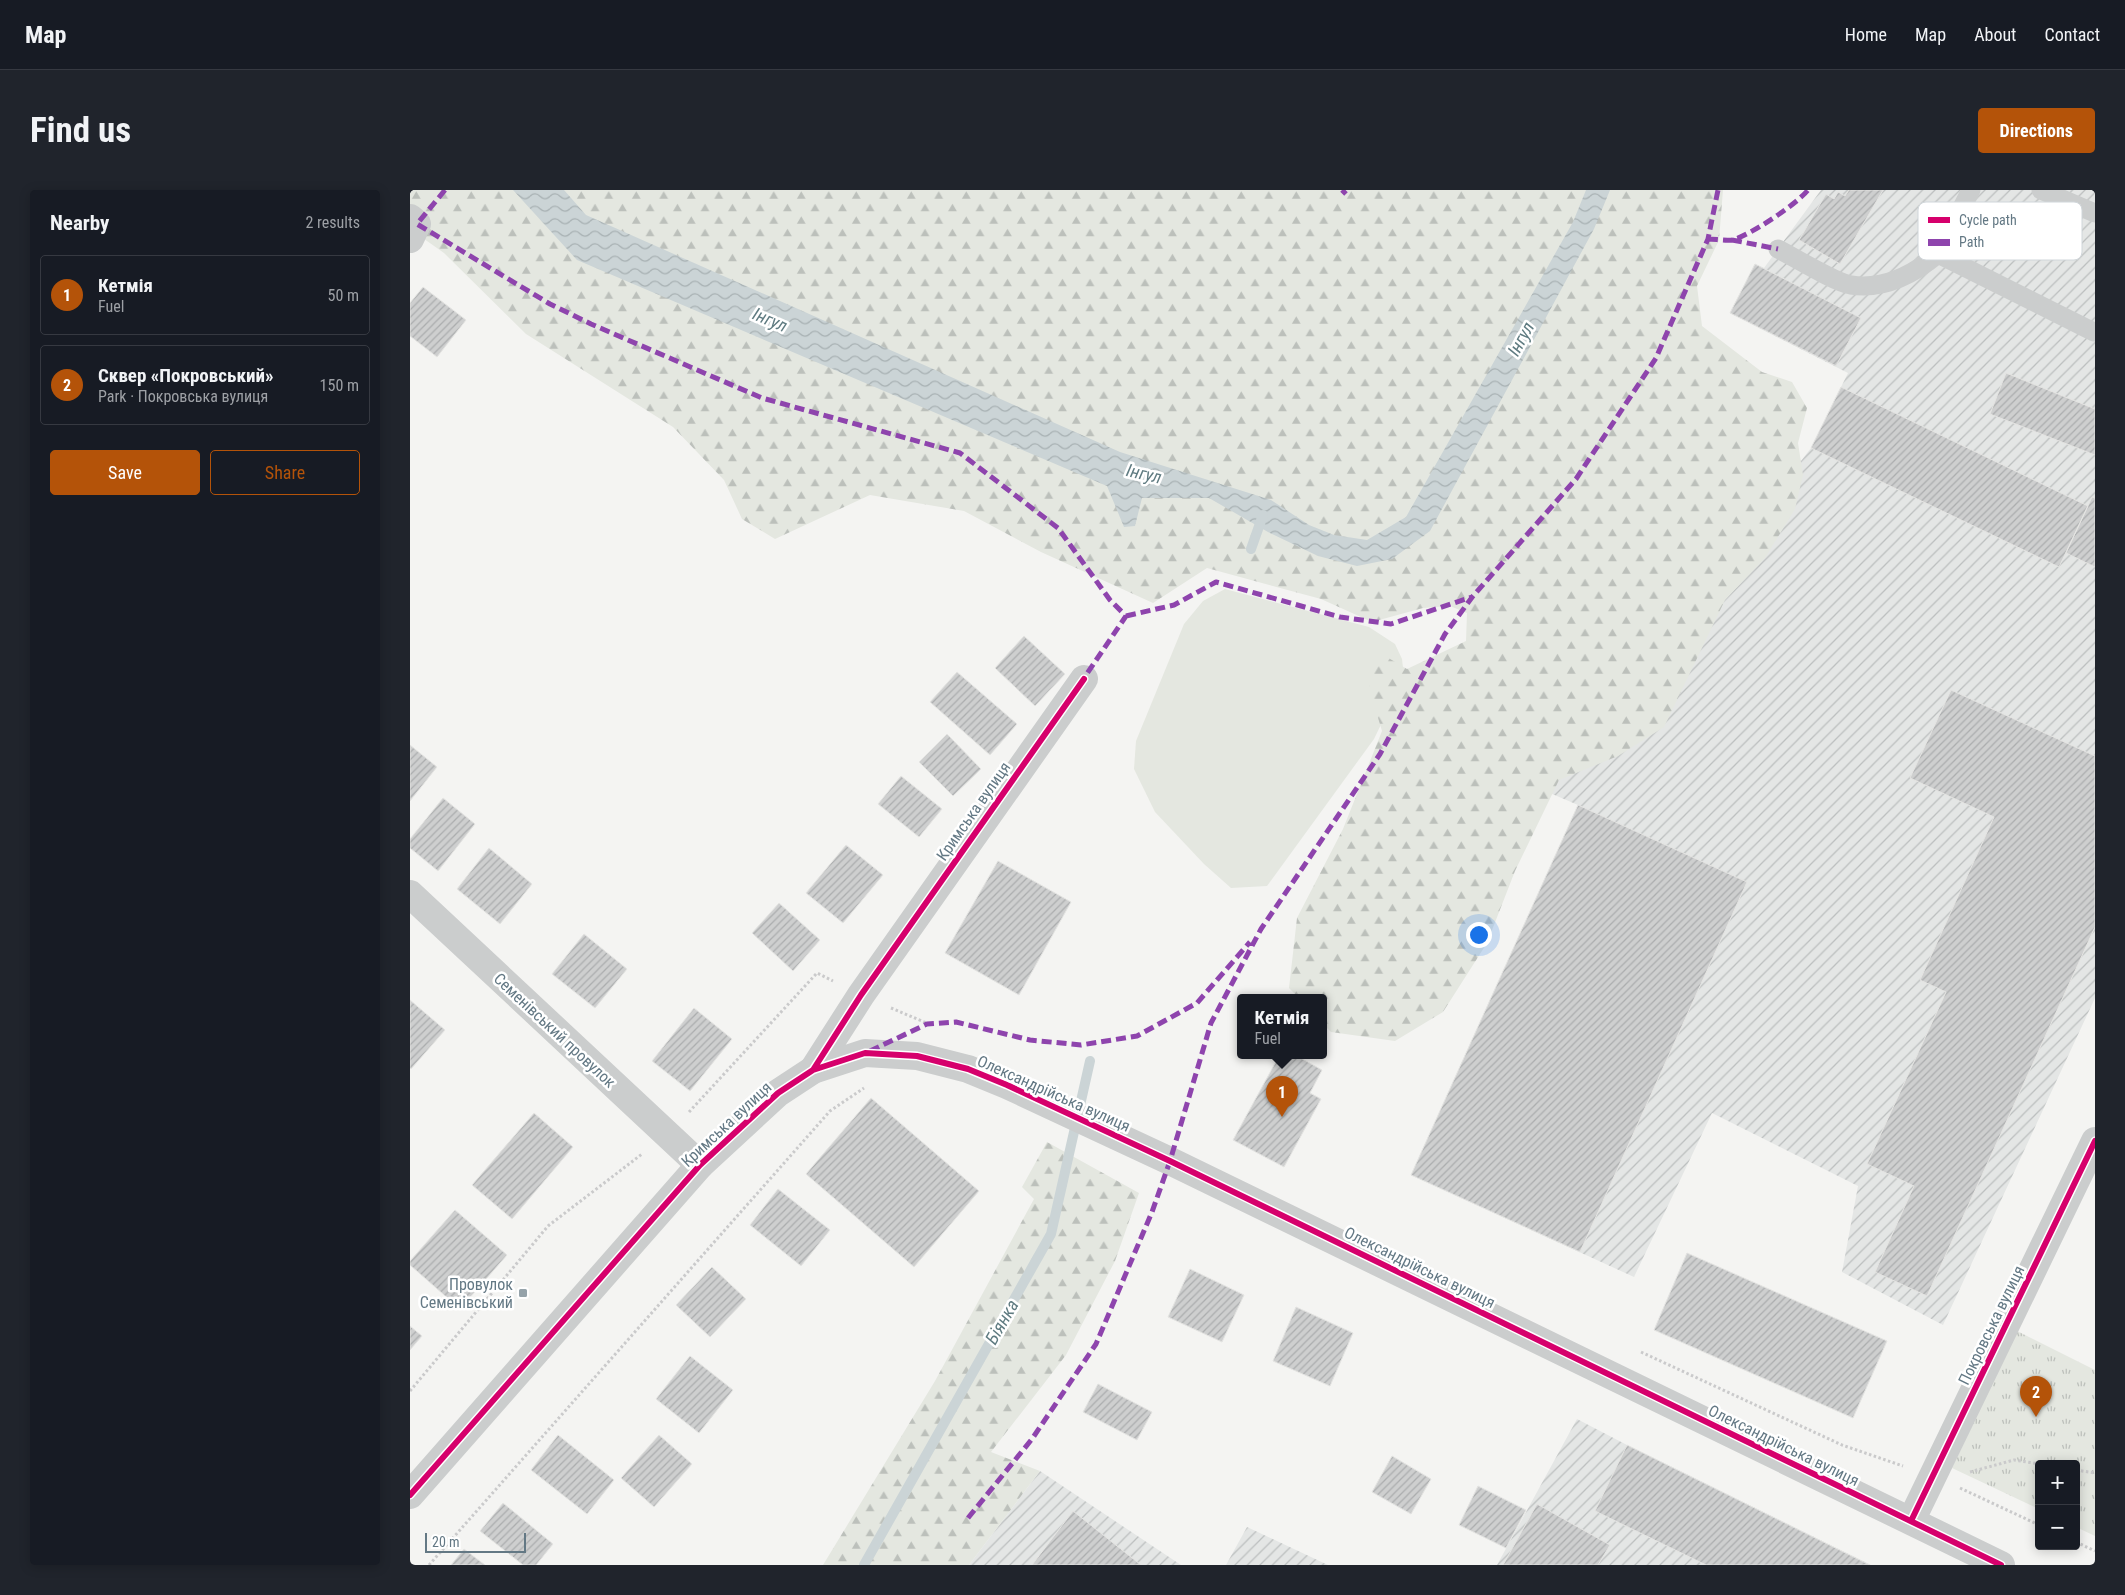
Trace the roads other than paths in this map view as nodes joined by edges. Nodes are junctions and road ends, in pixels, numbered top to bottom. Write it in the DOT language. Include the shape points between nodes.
graph roads {
  1 [pos="1970,190"];
  2 [pos="2041,190"];
  3 [pos="1964,202"];
  4 [pos="2069,202"];
  5 [pos="2082,207"];
  6 [pos="2095,213"];
  7 [pos="1778,249"];
  8 [pos="1931,260"];
  9 [pos="1950,260"];
  10 [pos="2094,332"];
  11 [pos="1084,679"];
  12 [pos="410,894"];
  13 [pos="813,1070"];
  14 [pos="2095,1142"];
  15 [pos="700,1165"];
  16 [pos="410,1495"];
  17 [pos="1911,1521"];
  18 [pos="2001,1565"];
  1 -- 3 [label="lane"];
  2 -- 4 [label="lane"];
  5 -- 6 [label="lane"];
  7 -- 8 [label="lane" via="1849,285 1882,285"];
  9 -- 10 [label="lane"];
  11 -- 13 [label="street, Кримська вулиця" via="861,995"];
  12 -- 15 [label="street, Семенівський провулок"];
  13 -- 15 [label="street, Кримська вулиця" via="778,1093"];
  13 -- 17 [label="street, Олександрійська вулиця" via="865,1053 917,1056 968,1069 1007,1085"];
  14 -- 17 [label="street, Покровська вулиця"];
  15 -- 16 [label="street, Кримська вулиця"];
  17 -- 18 [label="street, Олександрійська вулиця"];
}
